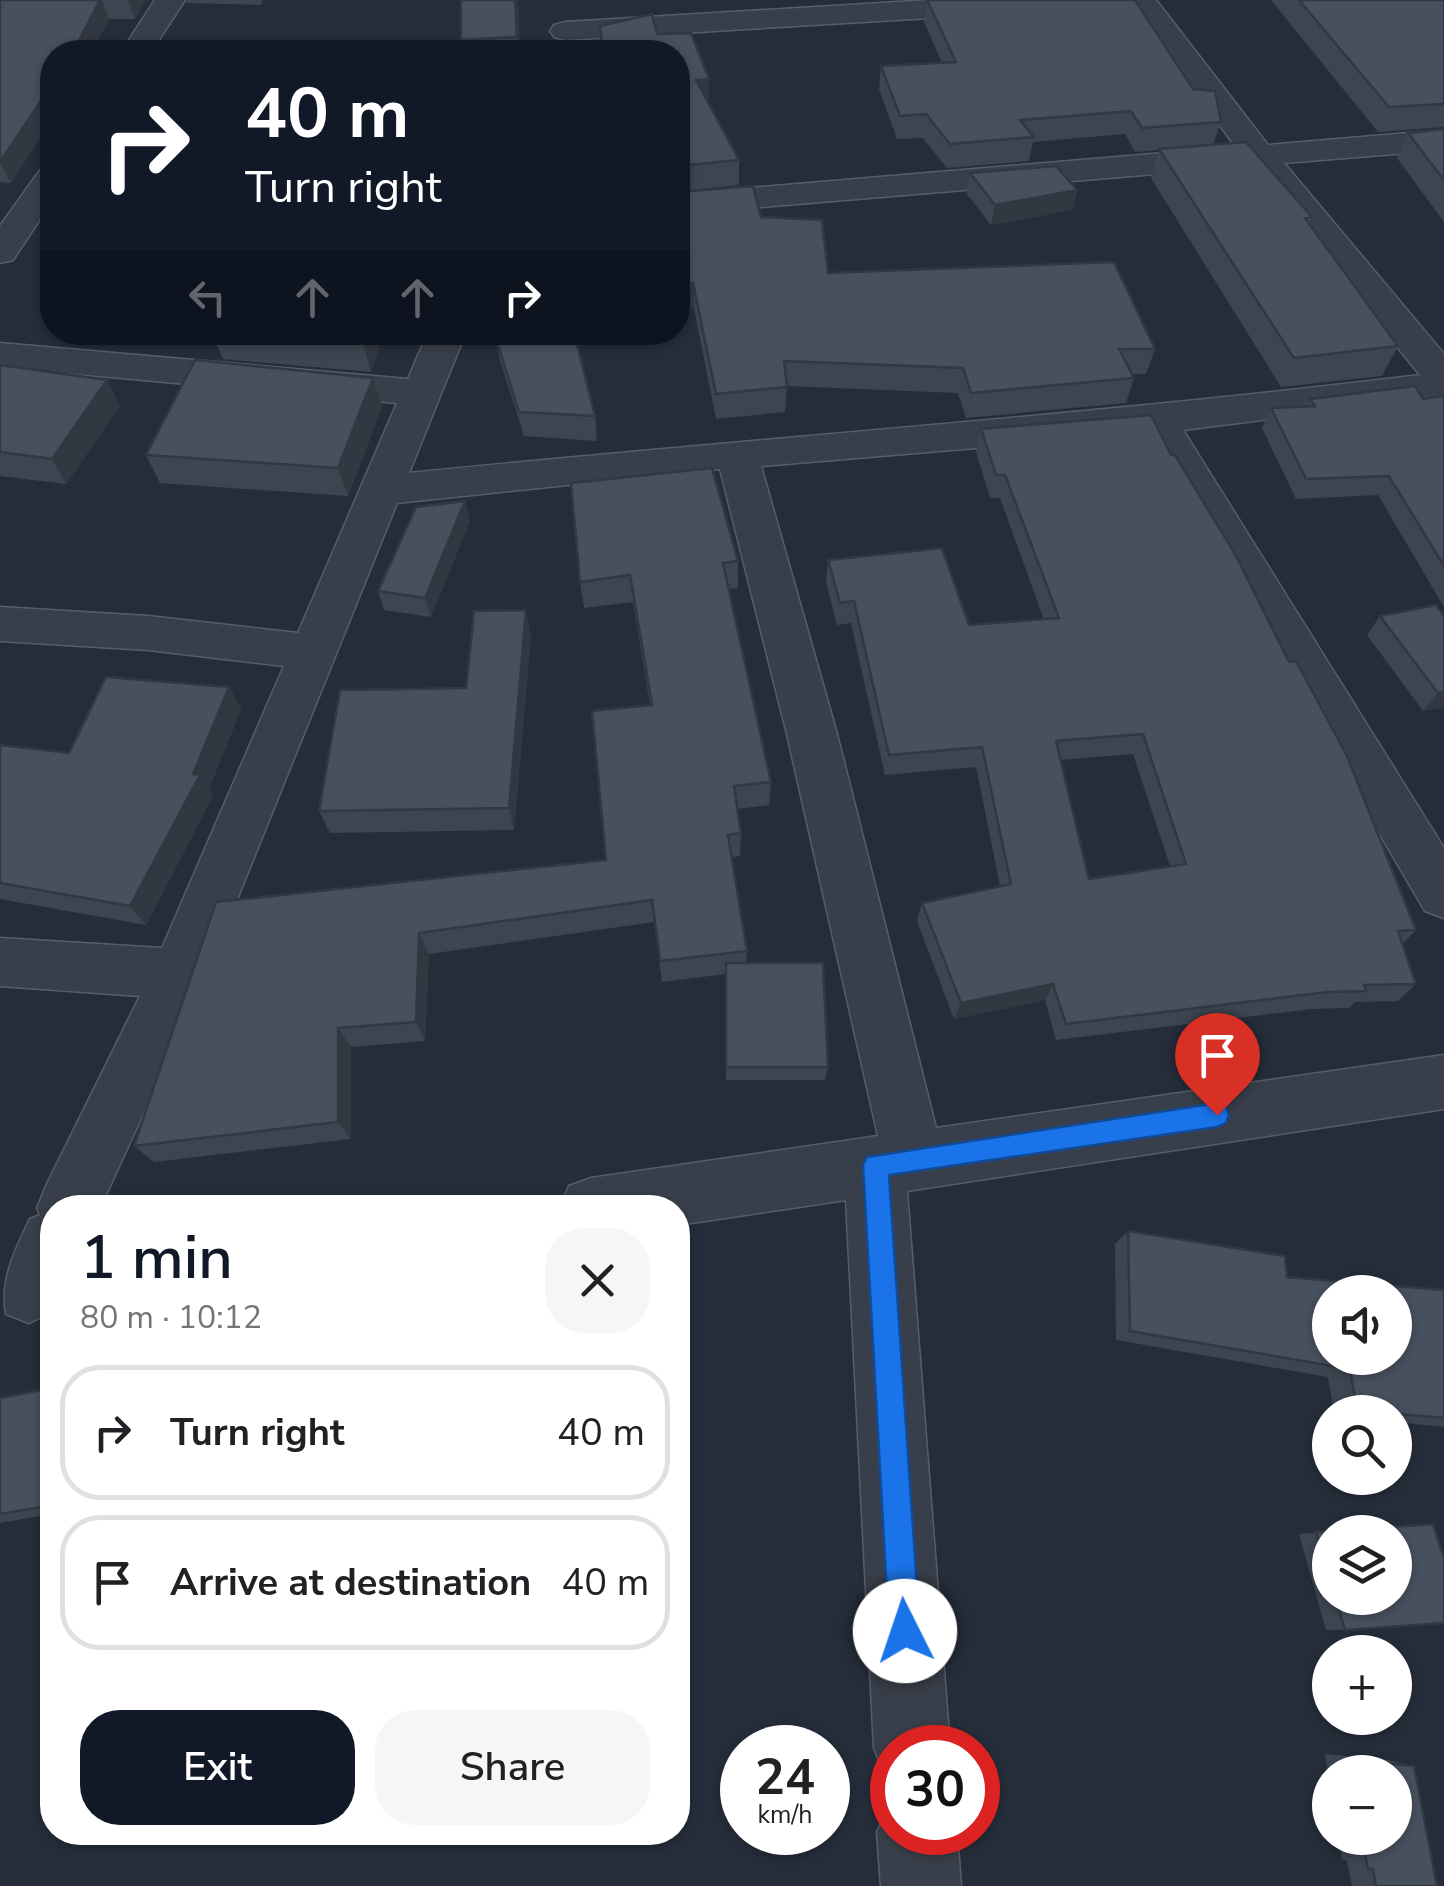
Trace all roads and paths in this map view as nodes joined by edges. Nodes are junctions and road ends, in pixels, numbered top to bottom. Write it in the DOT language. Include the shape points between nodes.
graph roads {
  1 [pos="170,0"];
  2 [pos="568,0"];
  3 [pos="1078,0"];
  4 [pos="1141,0"];
  5 [pos="144,40"];
  6 [pos="561,40"];
  7 [pos="586,40"];
  8 [pos="1444,140"];
  9 [pos="1258,153"];
  10 [pos="40,194"];
  11 [pos="690,203"];
  12 [pos="0,252"];
  13 [pos="442,345"];
  14 [pos="0,355"];
  15 [pos="1444,382"];
  16 [pos="422,393"];
  17 [pos="1157,420"];
  18 [pos="737,454"];
  19 [pos="383,490"];
  20 [pos="0,624"];
  21 [pos="312,652"];
  22 [pos="1444,896"];
  23 [pos="0,962"];
  24 [pos="179,974"];
  25 [pos="1444,1082"];
  26 [pos="895,1162"];
  27 [pos="74,1195"];
  28 [pos="677,1195"];
  29 [pos="911,1725"];
  30 [pos="919,1855"];
  31 [pos="921,1886"];
  1 -- 5 [label="street"];
  2 -- 6 [label="street"];
  3 -- 7 [label="street"];
  4 -- 9 [label="street"];
  8 -- 9 [label="street"];
  9 -- 11 [label="street"];
  9 -- 15 [label="street"];
  10 -- 12 [label="street"];
  13 -- 16 [label="street"];
  14 -- 16 [label="street"];
  15 -- 17 [label="street"];
  16 -- 19 [label="street"];
  17 -- 18 [label="street"];
  17 -- 22 [label="street"];
  18 -- 19 [label="street"];
  18 -- 26 [label="street" via="812,734"];
  19 -- 21 [label="street"];
  20 -- 21 [label="street" via="148,632"];
  21 -- 24 [label="street"];
  23 -- 24 [label="street"];
  24 -- 27 [label="street"];
  25 -- 26 [label="street"];
  26 -- 28 [label="street"];
  26 -- 29 [label="street"];
  30 -- 31 [label="street"];
}
